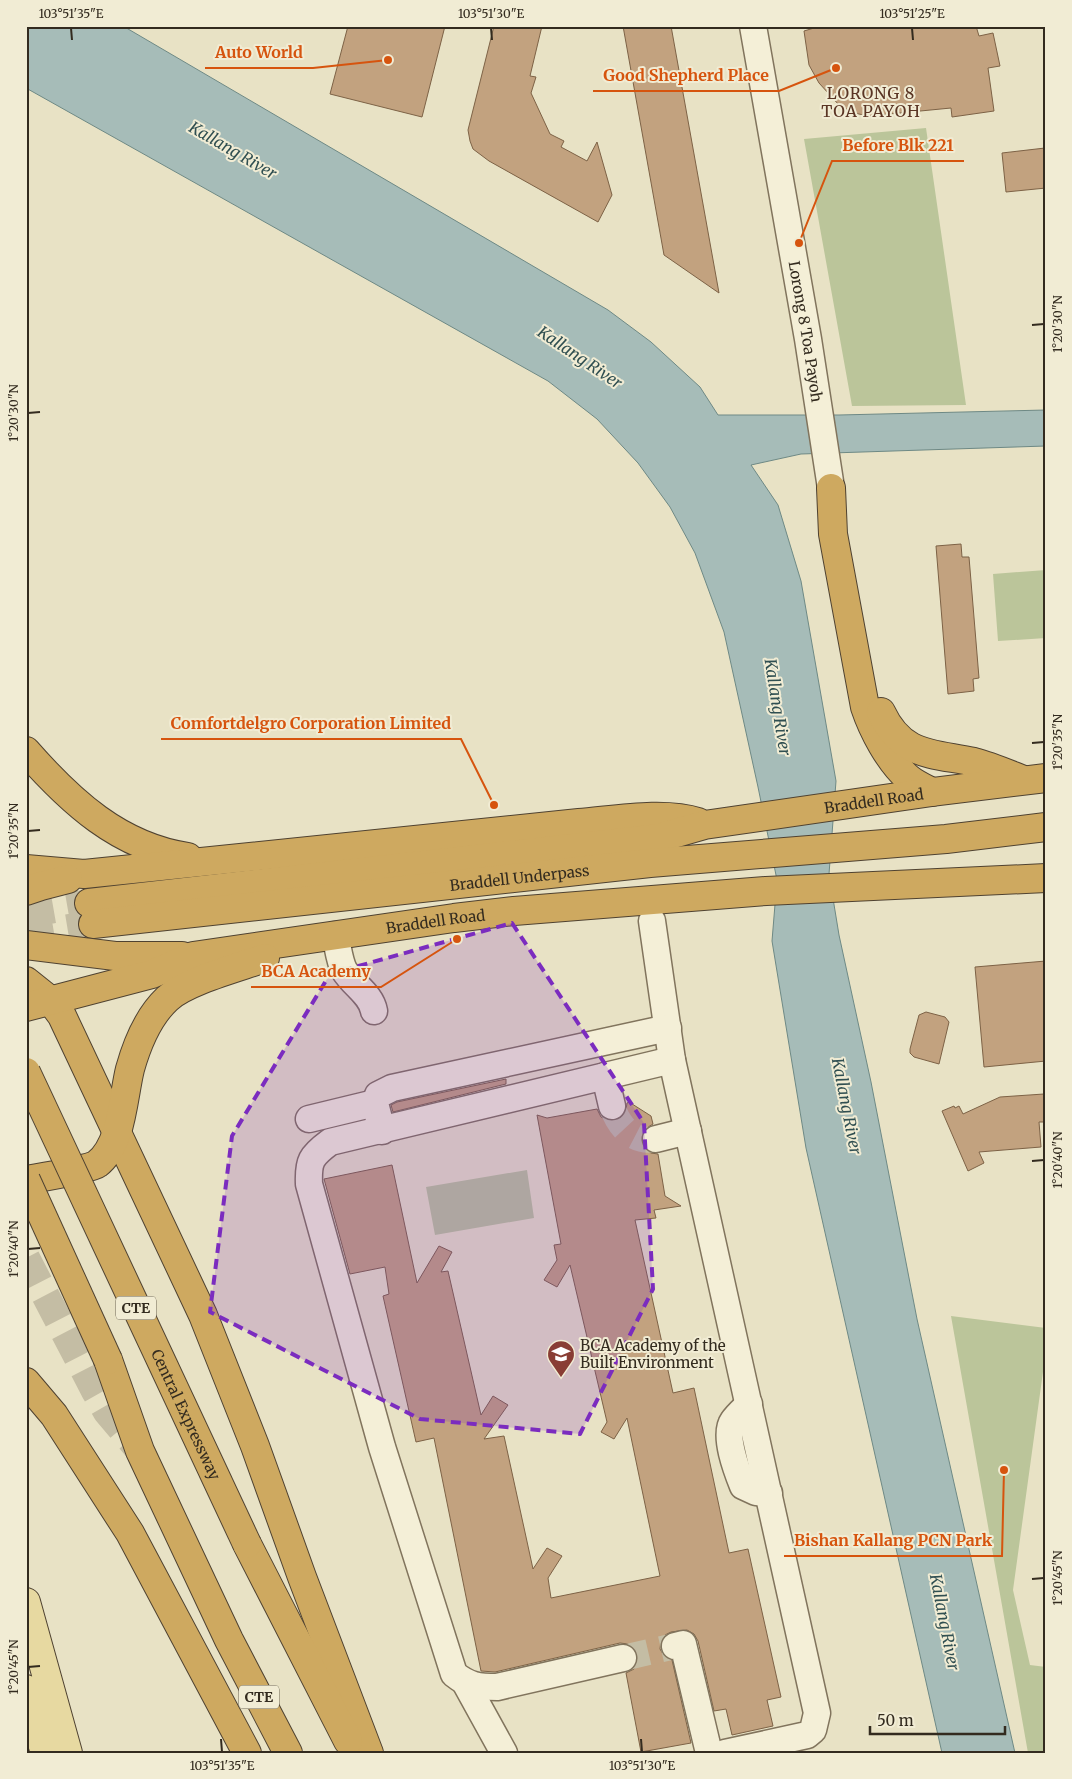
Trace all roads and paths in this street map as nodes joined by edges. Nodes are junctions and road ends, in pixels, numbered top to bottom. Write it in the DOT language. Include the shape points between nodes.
graph roads {
  1 [pos="753,26"];
  2 [pos="830,480"];
  3 [pos="852,639"];
  4 [pos="26,751"];
  5 [pos="1036,780"];
  6 [pos="932,792"];
  7 [pos="704,825"];
  8 [pos="1046,827"];
  9 [pos="946,839"];
  10 [pos="1046,839"];
  11 [pos="250,858"];
  12 [pos="26,869"];
  13 [pos="84,874"];
  14 [pos="1046,878"];
  15 [pos="26,892"];
  16 [pos="652,921"];
  17 [pos="324,937"];
  18 [pos="26,945"];
  19 [pos="193,956"];
  20 [pos="26,982"];
  21 [pos="38,1004"];
  22 [pos="374,1011"];
  23 [pos="668,1028"];
  24 [pos="672,1060"];
  25 [pos="26,1072"];
  26 [pos="605,1076"];
  27 [pos="375,1103"];
  28 [pos="612,1106"];
  29 [pos="309,1119"];
  30 [pos="117,1131"];
  31 [pos="382,1131"];
  32 [pos="688,1131"];
  33 [pos="656,1139"];
  34 [pos="26,1180"];
  35 [pos="26,1382"];
  36 [pos="26,1410"];
  37 [pos="54,1415"];
  38 [pos="26,1602"];
  39 [pos="675,1646"];
  40 [pos="623,1658"];
  41 [pos="466,1684"];
  42 [pos="26,1688"];
  43 [pos="44,1753"];
  44 [pos="68,1753"];
  45 [pos="247,1753"];
  46 [pos="288,1753"];
  47 [pos="354,1753"];
  48 [pos="369,1753"];
  49 [pos="504,1753"];
  50 [pos="708,1753"];
  51 [pos="725,1753"];
  1 -- 2 [label="street, Lorong 8 Toa Payoh"];
  2 -- 3 [label="highway" via="833,534"];
  3 -- 5 [label="highway" via="887,725 912,749"];
  3 -- 6 [label="highway" via="861,694 875,732 895,765 909,779"];
  4 -- 11 [label="highway" via="84,810 133,842 182,856"];
  5 -- 6 [label="highway, Braddell Road"];
  6 -- 7 [label="highway, Braddell Road"];
  7 -- 9 [label="highway, Braddell Underpass" via="659,838 91,914"];
  7 -- 11 [label="highway" via="684,818 661,817 504,830"];
  8 -- 9 [label="highway"];
  9 -- 10 [label="highway"];
  11 -- 13 [label="highway"];
  12 -- 13 [label="highway"];
  13 -- 15 [label="highway"];
  14 -- 17 [label="highway, Braddell Road" via="766,891 506,912"];
  16 -- 23 [label="street"];
  17 -- 19 [label="highway, Braddell Road"];
  17 -- 22 [label="street" via="343,968 372,1002"];
  17 -- 30 [label="highway" via="188,986 167,999 141,1035"];
  18 -- 19 [label="highway" via="115,956"];
  19 -- 21 [label="highway, Braddell Road" via="152,974"];
  20 -- 21 [label="highway"];
  21 -- 30 [label="highway" via="62,1016"];
  23 -- 24 [label="street"];
  23 -- 27 [label="street" via="392,1088 378,1095"];
  24 -- 26 [label="street"];
  24 -- 32 [label="street"];
  25 -- 47 [label="highway, Central Expressway / CTE, bridge" via="247,1544"];
  26 -- 28 [label="street"];
  26 -- 31 [label="street"];
  27 -- 29 [label="street"];
  27 -- 31 [label="street"];
  30 -- 34 [label="highway" via="110,1148 96,1165"];
  30 -- 48 [label="highway" via="203,1315"];
  31 -- 41 [label="street" via="330,1142 318,1151 308,1166 309,1184 388,1466 454,1674"];
  32 -- 33 [label="street"];
  32 -- 51 [label="street" via="817,1707 817,1720 807,1735"];
  34 -- 46 [label="highway, CTE, bridge" via="108,1360 140,1451 229,1640"];
  35 -- 37 [label="highway"];
  36 -- 37 [label="highway"];
  37 -- 45 [label="highway" via="130,1533"];
  38 -- 44 [label="main road"];
  39 -- 50 [label="street" via="683,1644"];
  40 -- 41 [label="street" via="497,1687"];
  41 -- 49 [label="street"];
  42 -- 43 [label="main road"];
}
